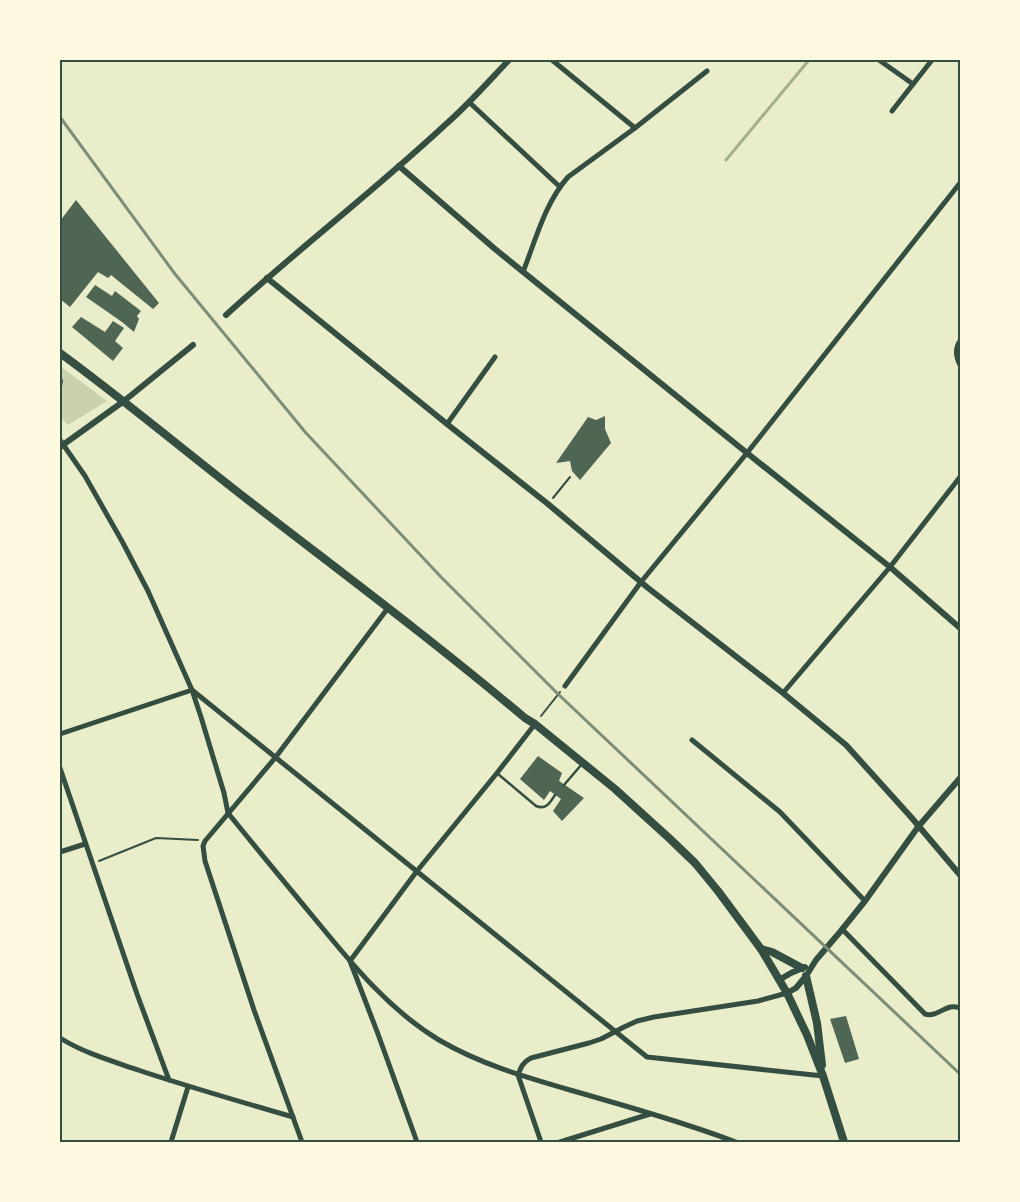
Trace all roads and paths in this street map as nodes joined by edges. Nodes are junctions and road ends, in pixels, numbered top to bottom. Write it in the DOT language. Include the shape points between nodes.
graph roads {
  1 [pos="509,60"];
  2 [pos="552,60"];
  3 [pos="879,60"];
  4 [pos="932,60"];
  5 [pos="707,71"];
  6 [pos="913,84"];
  7 [pos="469,102"];
  8 [pos="892,111"];
  9 [pos="635,128"];
  10 [pos="398,166"];
  11 [pos="960,183"];
  12 [pos="560,187"];
  13 [pos="523,272"];
  14 [pos="267,278"];
  15 [pos="226,315"];
  16 [pos="959,342"];
  17 [pos="193,345"];
  18 [pos="60,353"];
  19 [pos="495,357"];
  20 [pos="960,365"];
  21 [pos="60,375"];
  22 [pos="60,391"];
  23 [pos="124,401"];
  24 [pos="447,424"];
  25 [pos="61,444"];
  26 [pos="747,453"];
  27 [pos="570,477"];
  28 [pos="960,478"];
  29 [pos="548,504"];
  30 [pos="890,567"];
  31 [pos="641,582"];
  32 [pos="388,608"];
  33 [pos="960,628"];
  34 [pos="565,686"];
  35 [pos="192,690"];
  36 [pos="783,693"];
  37 [pos="535,724"];
  38 [pos="60,734"];
  39 [pos="692,740"];
  40 [pos="275,758"];
  41 [pos="583,763"];
  42 [pos="60,768"];
  43 [pos="497,773"];
  44 [pos="960,778"];
  45 [pos="564,785"];
  46 [pos="556,795"];
  47 [pos="228,814"];
  48 [pos="918,827"];
  49 [pos="205,840"];
  50 [pos="85,844"];
  51 [pos="60,852"];
  52 [pos="93,863"];
  53 [pos="417,871"];
  54 [pos="960,875"];
  55 [pos="865,901"];
  56 [pos="841,931"];
  57 [pos="761,949"];
  58 [pos="350,961"];
  59 [pos="811,966"];
  60 [pos="802,968"];
  61 [pos="806,976"];
  62 [pos="779,980"];
  63 [pos="787,993"];
  64 [pos="960,1008"];
  65 [pos="616,1032"];
  66 [pos="60,1038"];
  67 [pos="518,1075"];
  68 [pos="823,1076"];
  69 [pos="170,1080"];
  70 [pos="188,1087"];
  71 [pos="650,1113"];
  72 [pos="293,1117"];
  73 [pos="171,1142"];
  74 [pos="302,1142"];
  75 [pos="417,1142"];
  76 [pos="541,1142"];
  77 [pos="560,1142"];
  78 [pos="736,1142"];
  79 [pos="844,1142"];
  1 -- 7 [label="street"];
  2 -- 9 [label="street"];
  3 -- 6 [label="street"];
  4 -- 6 [label="street"];
  5 -- 9 [label="street"];
  6 -- 8 [label="street"];
  7 -- 10 [label="street"];
  7 -- 12 [label="street"];
  9 -- 12 [label="street" via="568,177"];
  10 -- 13 [label="street"];
  10 -- 14 [label="street"];
  11 -- 26 [label="street"];
  12 -- 13 [label="street" via="550,202"];
  13 -- 26 [label="street"];
  14 -- 15 [label="street"];
  14 -- 24 [label="street"];
  16 -- 20 [label="street" via="956,350"];
  17 -- 23 [label="street"];
  18 -- 23 [label="main road"];
  19 -- 24 [label="street"];
  21 -- 22 [label="path"];
  23 -- 25 [label="street"];
  23 -- 32 [label="main road"];
  24 -- 29 [label="street"];
  25 -- 35 [label="street" via="85,476 123,543"];
  26 -- 30 [label="street"];
  26 -- 31 [label="street"];
  27 -- 29 [label="path"];
  28 -- 30 [label="street"];
  29 -- 31 [label="street"];
  30 -- 33 [label="street"];
  30 -- 36 [label="street"];
  31 -- 34 [label="street"];
  31 -- 36 [label="street"];
  32 -- 37 [label="main road"];
  32 -- 40 [label="street"];
  34 -- 37 [label="path"];
  35 -- 38 [label="street"];
  35 -- 40 [label="street"];
  35 -- 47 [label="street"];
  36 -- 48 [label="street" via="846,745"];
  37 -- 41 [label="main road"];
  37 -- 43 [label="street"];
  39 -- 55 [label="street" via="780,812"];
  40 -- 47 [label="street"];
  40 -- 53 [label="street"];
  41 -- 45 [label="lane"];
  41 -- 57 [label="main road" via="695,863"];
  42 -- 50 [label="street"];
  43 -- 46 [label="lane" via="536,806 547,806"];
  43 -- 53 [label="street"];
  44 -- 48 [label="street"];
  47 -- 49 [label="street"];
  47 -- 58 [label="street"];
  48 -- 54 [label="street"];
  48 -- 55 [label="street"];
  49 -- 52 [label="path" via="156,838"];
  49 -- 72 [label="street" via="205,861"];
  50 -- 51 [label="street"];
  50 -- 52 [label="street"];
  52 -- 69 [label="street"];
  53 -- 58 [label="street"];
  53 -- 65 [label="street"];
  55 -- 56 [label="street"];
  56 -- 59 [label="street"];
  56 -- 64 [label="street" via="925,1014 931,1015 951,1006"];
  57 -- 60 [label="main road"];
  57 -- 62 [label="main road"];
  58 -- 67 [label="street" via="409,1019 439,1040"];
  58 -- 75 [label="street"];
  59 -- 60 [label="street"];
  59 -- 61 [label="street"];
  60 -- 62 [label="street"];
  61 -- 63 [label="street"];
  61 -- 68 [label="main road" via="817,1023"];
  62 -- 63 [label="main road"];
  63 -- 65 [label="street" via="758,1001 654,1017 624,1026"];
  63 -- 68 [label="main road"];
  65 -- 67 [label="street" via="589,1043 531,1058 521,1066"];
  65 -- 68 [label="street" via="647,1057"];
  66 -- 69 [label="street" via="101,1057"];
  67 -- 71 [label="street"];
  67 -- 76 [label="street"];
  68 -- 79 [label="main road"];
  69 -- 70 [label="street"];
  70 -- 72 [label="street"];
  70 -- 73 [label="street"];
  71 -- 77 [label="street"];
  71 -- 78 [label="street"];
  72 -- 74 [label="street"];
}
